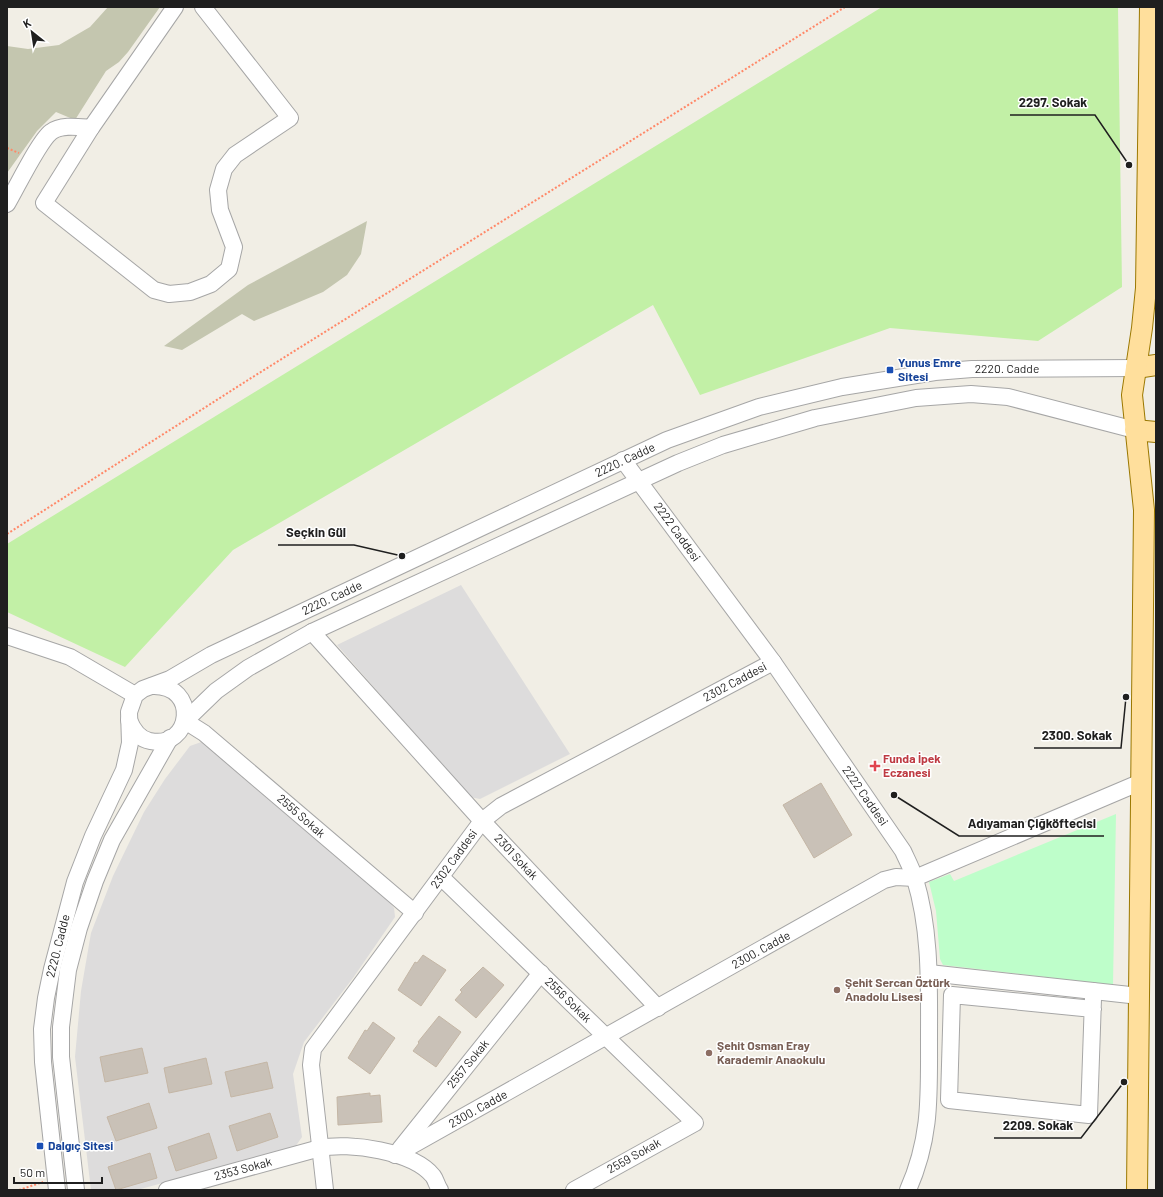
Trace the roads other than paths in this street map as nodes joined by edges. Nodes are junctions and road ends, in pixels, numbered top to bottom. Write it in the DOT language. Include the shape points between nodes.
graph roads {
  1 [pos="175,7"];
  2 [pos="203,7"];
  3 [pos="1150,7"];
  4 [pos="91,128"];
  5 [pos="7,204"];
  6 [pos="1156,365"];
  7 [pos="1136,368"];
  8 [pos="1136,430"];
  9 [pos="1156,432"];
  10 [pos="623,460"];
  11 [pos="639,481"];
  12 [pos="312,632"];
  13 [pos="7,636"];
  14 [pos="773,662"];
  15 [pos="152,686"];
  16 [pos="136,695"];
  17 [pos="128,712"];
  18 [pos="184,721"];
  19 [pos="170,738"];
  20 [pos="1141,782"];
  21 [pos="482,821"];
  22 [pos="441,877"];
  23 [pos="915,878"];
  24 [pos="415,913"];
  25 [pos="541,973"];
  26 [pos="929,973"];
  27 [pos="1093,991"];
  28 [pos="1139,996"];
  29 [pos="658,1008"];
  30 [pos="1093,1009"];
  31 [pos="607,1037"];
  32 [pos="695,1123"];
  33 [pos="320,1148"];
  34 [pos="395,1155"];
  35 [pos="56,1184"];
  36 [pos="76,1190"];
  37 [pos="167,1190"];
  38 [pos="325,1190"];
  39 [pos="440,1190"];
  40 [pos="574,1190"];
  41 [pos="908,1190"];
  42 [pos="1137,1190"];
  1 -- 4 [label="street"];
  2 -- 4 [label="street" via="290,118 235,155 224,169 218,190 220,210 234,247 229,269 211,284 190,292 170,294 154,290 44,203"];
  3 -- 7 [label="main road" via="1146,288"];
  4 -- 5 [label="street" via="63,127 51,132"];
  6 -- 7 [label="main road"];
  7 -- 8 [label="main road" via="1132,395"];
  7 -- 10 [label="street, 2220. Cadde" via="972,369 935,372 842,387 759,407 713,422"];
  8 -- 9 [label="main road"];
  8 -- 11 [label="street, 2220. Cadde" via="1008,397 971,394 916,398 767,431 723,445"];
  8 -- 20 [label="main road" via="1144,510"];
  10 -- 11 [label="street, 2222 Caddesi"];
  10 -- 15 [label="street, 2220. Cadde" via="211,655"];
  11 -- 12 [label="street, 2220. Cadde"];
  11 -- 14 [label="street, 2222 Caddesi"];
  12 -- 18 [label="street, 2220. Cadde" via="248,668 216,691"];
  12 -- 21 [label="street, 2301 Sokak"];
  13 -- 16 [label="street" via="70,657"];
  14 -- 21 [label="street, 2302 Caddesi" via="502,806"];
  14 -- 23 [label="street, 2222 Caddesi" via="903,851"];
  15 -- 16 [label="street, 2220. Cadde" via="142,689"];
  15 -- 18 [label="street" via="161,685 178,694 185,711"];
  16 -- 17 [label="street, 2220. Cadde"];
  17 -- 19 [label="street" via="133,730 140,736 157,742"];
  17 -- 35 [label="street, 2220. Cadde" via="130,743 124,770 75,882 46,998 42,1029 43,1062"];
  18 -- 19 [label="street, 2220. Cadde" via="181,730"];
  18 -- 24 [label="street, 2555 Sokak" via="204,733"];
  19 -- 36 [label="street, 2220. Cadde" via="112,840 79,928 68,970 61,1057"];
  20 -- 23 [label="street, 2300. Cadde"];
  20 -- 28 [label="main road"];
  21 -- 22 [label="street, 2302 Caddesi"];
  21 -- 29 [label="street, 2301 Sokak"];
  22 -- 24 [label="street, 2302 Caddesi"];
  22 -- 25 [label="street, 2556 Sokak"];
  23 -- 26 [label="street, 2222 Caddesi" via="922,908"];
  23 -- 29 [label="street, 2300. Cadde" via="896,877 884,880"];
  24 -- 33 [label="street, 2302 Caddesi" via="313,1049 311,1065"];
  25 -- 31 [label="street, 2556 Sokak"];
  25 -- 34 [label="street, 2557 Sokak"];
  26 -- 27 [label="street"];
  26 -- 41 [label="street, 2222 Caddesi" via="928,1118 918,1168"];
  27 -- 28 [label="street"];
  27 -- 30 [label="street"];
  28 -- 42 [label="main road"];
  29 -- 31 [label="street, 2300. Cadde"];
  30 -- 30 [label="street" via="1089,1115 949,1100 952,995"];
  31 -- 32 [label="street, 2556 Sokak"];
  31 -- 34 [label="street, 2300. Cadde"];
  32 -- 40 [label="street, 2559 Sokak"];
  33 -- 34 [label="street, 2353 Sokak" via="355,1146"];
  33 -- 37 [label="street, 2353 Sokak"];
  33 -- 38 [label="street, 2302 Caddesi"];
  34 -- 39 [label="street, 2353 Sokak" via="422,1167 432,1176"];
}
